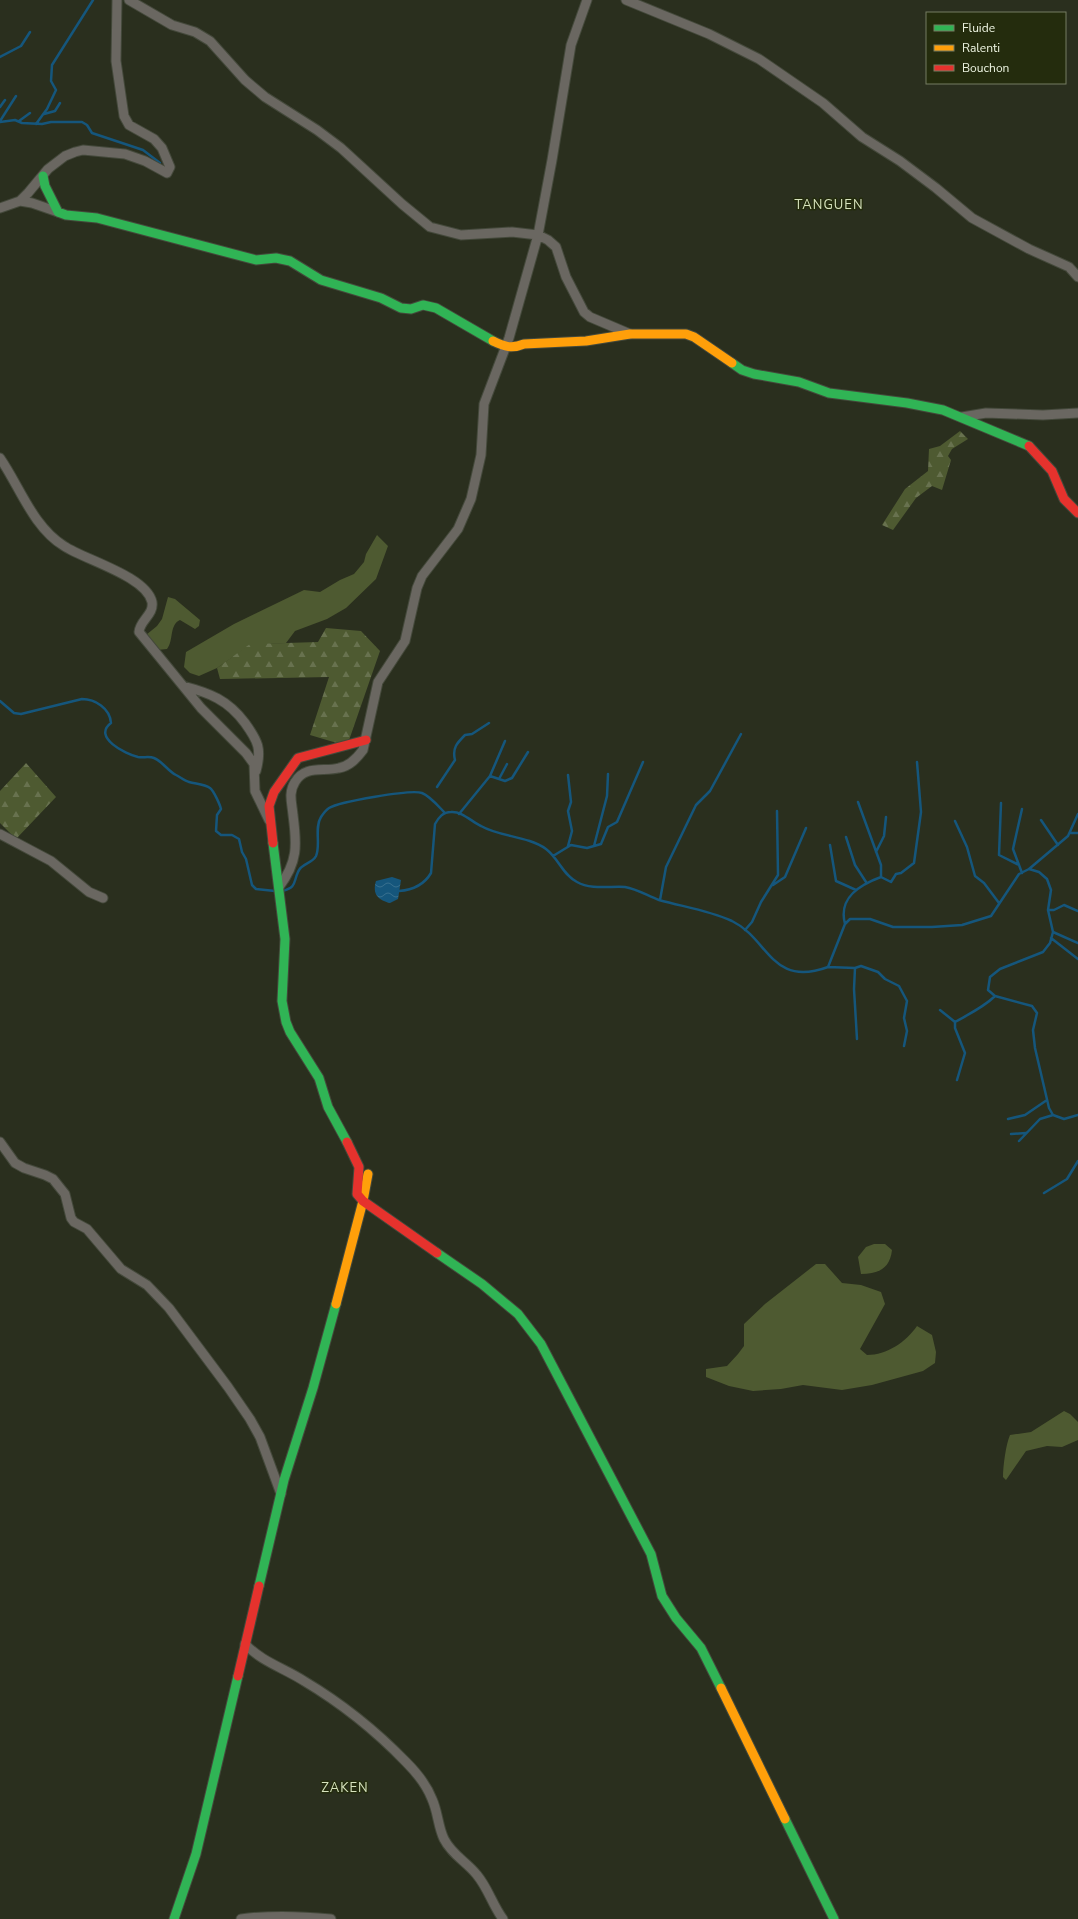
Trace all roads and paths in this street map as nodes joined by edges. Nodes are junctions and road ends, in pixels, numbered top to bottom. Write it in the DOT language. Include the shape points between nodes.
graph roads {
  1 [pos="117,0"];
  2 [pos="129,0"];
  3 [pos="587,0"];
  4 [pos="626,0"];
  5 [pos="43,176"];
  6 [pos="20,201"];
  7 [pos="0,208"];
  8 [pos="58,212"];
  9 [pos="538,235"];
  10 [pos="1078,277"];
  11 [pos="630,334"];
  12 [pos="506,347"];
  13 [pos="1078,413"];
  14 [pos="962,417"];
  15 [pos="0,458"];
  16 [pos="1078,513"];
  17 [pos="184,686"];
  18 [pos="366,740"];
  19 [pos="255,772"];
  20 [pos="271,824"];
  21 [pos="0,834"];
  22 [pos="279,887"];
  23 [pos="103,898"];
  24 [pos="0,1142"];
  25 [pos="368,1174"];
  26 [pos="363,1201"];
  27 [pos="281,1494"];
  28 [pos="245,1644"];
  29 [pos="174,1919"];
  30 [pos="241,1919"];
  31 [pos="330,1919"];
  32 [pos="503,1919"];
  33 [pos="834,1919"];
  1 -- 5 [label="street" via="116,61 124,116 129,125 154,139 162,148 170,167 167,173 125,154 83,150 65,156"];
  2 -- 9 [label="street" via="172,25 195,32 210,41 265,97 341,148 430,227 461,235 512,232"];
  3 -- 9 [label="street" via="571,45"];
  4 -- 10 [label="street" via="709,34 759,59 823,103 862,137 936,188 972,218 1069,267"];
  5 -- 6 [label="street"];
  5 -- 8 [label="street"];
  6 -- 7 [label="street"];
  6 -- 8 [label="street" via="32,202"];
  8 -- 12 [label="street" via="97,218 256,260 276,258 290,261 321,280 382,298 401,308 411,309 423,305 436,308 492,342"];
  9 -- 11 [label="street" via="556,247 566,277 584,312"];
  9 -- 12 [label="street"];
  11 -- 12 [label="street" via="586,341"];
  11 -- 14 [label="street" via="686,334 742,370 754,374 799,382 829,393 907,403 943,410"];
  12 -- 18 [label="street" via="484,404 481,455 471,499 458,529 422,576 405,641 378,682"];
  13 -- 14 [label="street" via="986,413"];
  14 -- 16 [label="street" via="1028,445 1052,471 1064,499"];
  15 -- 17 [label="street" via="45,530 63,546 135,581 147,592 152,609 139,625 139,632"];
  17 -- 19 [label="street" via="201,708 246,753 254,764"];
  17 -- 19 [label="street" via="204,691 236,710 257,739 258,760"];
  18 -- 20 [label="street" via="298,758 274,792 269,806"];
  18 -- 22 [label="street" via="358,758 347,765 310,770 295,781 290,795 295,834 294,857 289,873"];
  19 -- 20 [label="street" via="256,791"];
  20 -- 22 [label="street"];
  21 -- 23 [label="street" via="51,861 88,892"];
  22 -- 26 [label="street" via="285,939 282,1001 286,1022 319,1078 328,1107 355,1156 359,1167 357,1194"];
  24 -- 27 [label="street" via="15,1163 53,1179 65,1194 74,1222 87,1229 121,1269 147,1285 169,1308 250,1419 260,1437"];
  25 -- 26 [label="street"];
  26 -- 27 [label="street"];
  26 -- 33 [label="street" via="482,1284 518,1314 541,1344 651,1554 662,1596 700,1648"];
  27 -- 28 [label="street"];
  28 -- 29 [label="street" via="196,1854"];
  28 -- 32 [label="street" via="264,1660 304,1680 344,1709 376,1733 407,1762 432,1798 449,1848 477,1875"];
  30 -- 31 [label="street"];
}
